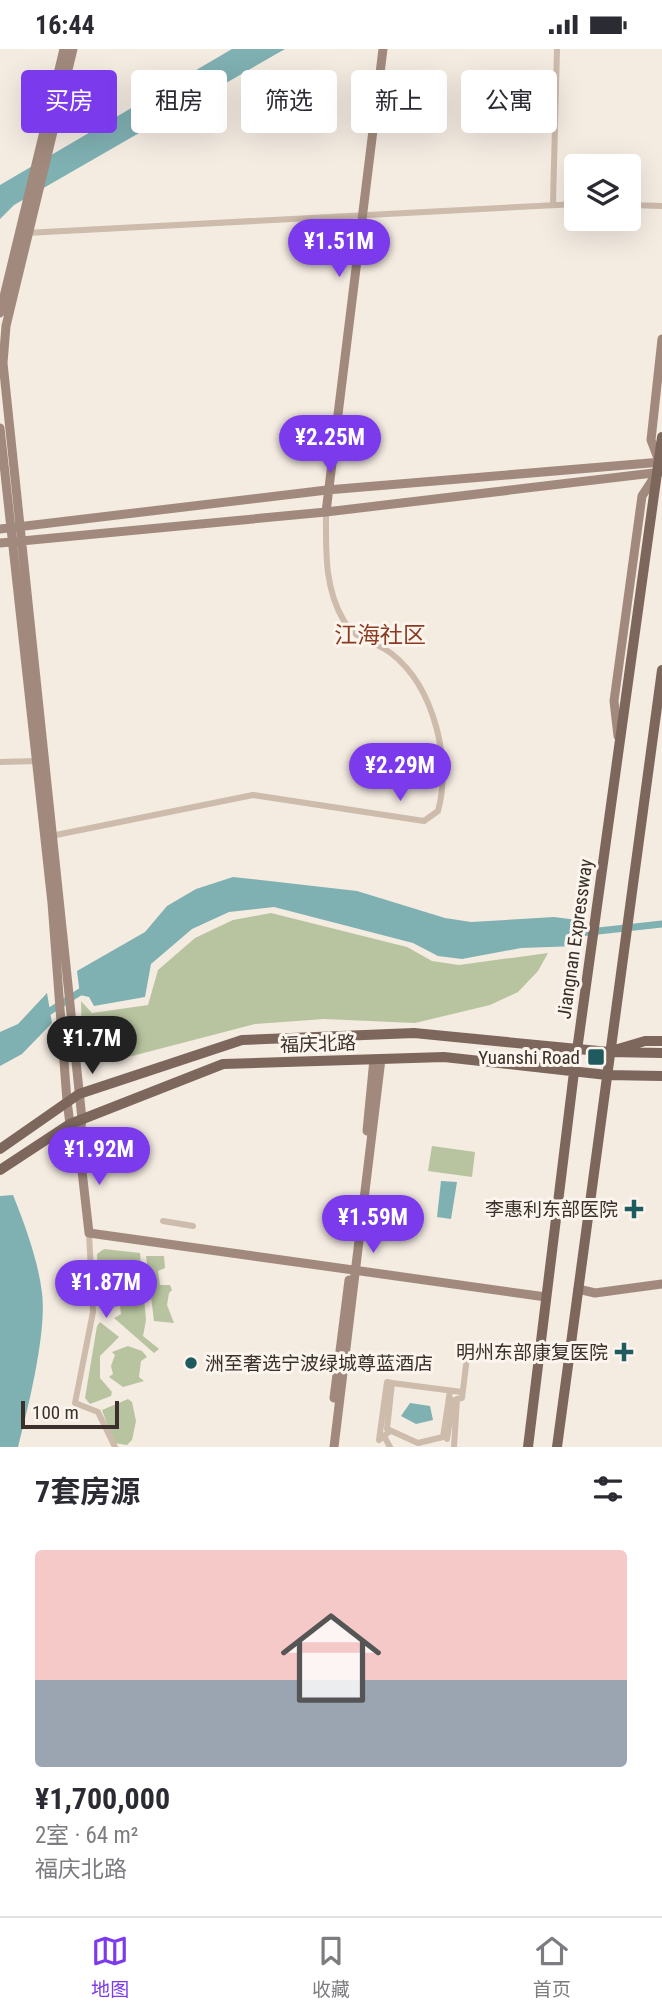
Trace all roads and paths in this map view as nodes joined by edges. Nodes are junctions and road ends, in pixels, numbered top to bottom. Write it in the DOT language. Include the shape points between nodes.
graph roads {
  1 [pos="64,49"];
  2 [pos="73,49"];
  3 [pos="383,49"];
  4 [pos="557,49"];
  5 [pos="553,203"];
  6 [pos="564,203"];
  7 [pos="641,205"];
  8 [pos="662,206"];
  9 [pos="362,214"];
  10 [pos="24,233"];
  11 [pos="0,313"];
  12 [pos="662,339"];
  13 [pos="0,428"];
  14 [pos="662,437"];
  15 [pos="660,467"];
  16 [pos="327,490"];
  17 [pos="326,512"];
  18 [pos="15,528"];
  19 [pos="0,529"];
  20 [pos="17,543"];
  21 [pos="0,544"];
  22 [pos="662,670"];
  23 [pos="662,736"];
  24 [pos="657,745"];
  25 [pos="40,759"];
  26 [pos="0,760"];
  27 [pos="48,836"];
  28 [pos="662,1041"];
  29 [pos="578,1047"];
  30 [pos="610,1052"];
  31 [pos="662,1053"];
  32 [pos="377,1059"];
  33 [pos="574,1072"];
  34 [pos="607,1075"];
  35 [pos="662,1076"];
  36 [pos="662,1083"];
  37 [pos="79,1094"];
  38 [pos="67,1101"];
  39 [pos="82,1119"];
  40 [pos="70,1124"];
  41 [pos="79,1144"];
  42 [pos="2,1148"];
  43 [pos="0,1170"];
  44 [pos="163,1221"];
  45 [pos="193,1226"];
  46 [pos="89,1233"];
  47 [pos="353,1271"];
  48 [pos="662,1284"];
  49 [pos="578,1289"];
  50 [pos="546,1297"];
  51 [pos="468,1349"];
  52 [pos="392,1383"];
  53 [pos="450,1391"];
  54 [pos="462,1392"];
  55 [pos="457,1399"];
  56 [pos="390,1431"];
  57 [pos="385,1438"];
  58 [pos="447,1439"];
  59 [pos="115,1447"];
  60 [pos="329,1447"];
  61 [pos="334,1447"];
  62 [pos="390,1447"];
  63 [pos="454,1447"];
  64 [pos="528,1447"];
  65 [pos="557,1447"];
  1 -- 10 [label="main road"];
  2 -- 10 [label="main road"];
  3 -- 9 [label="main road"];
  4 -- 5 [label="street"];
  5 -- 6 [label="street"];
  5 -- 9 [label="street"];
  7 -- 8 [label="street"];
  9 -- 10 [label="street"];
  9 -- 16 [label="main road"];
  10 -- 11 [label="main road"];
  10 -- 18 [label="main road" via="3,363"];
  12 -- 15 [label="main road" via="651,440"];
  13 -- 18 [label="main road"];
  14 -- 15 [label="main road, Jiangnan Expressway"];
  15 -- 16 [label="main road"];
  15 -- 17 [label="main road"];
  15 -- 29 [label="main road, Jiangnan Expressway"];
  16 -- 17 [label="main road"];
  16 -- 18 [label="main road"];
  17 -- 20 [label="main road"];
  17 -- 27 [label="street" via="327,569 345,623 358,637 399,660 432,715 442,775 438,811 424,821 272,796 237,796"];
  18 -- 19 [label="main road"];
  18 -- 20 [label="main road"];
  20 -- 21 [label="main road"];
  20 -- 25 [label="main road"];
  22 -- 24 [label="main road"];
  23 -- 24 [label="main road"];
  24 -- 30 [label="main road" via="628,909"];
  25 -- 26 [label="street"];
  25 -- 27 [label="main road"];
  27 -- 37 [label="main road"];
  27 -- 38 [label="main road"];
  28 -- 30 [label="main road" via="645,1041"];
  29 -- 30 [label="main road, 福庆北路"];
  29 -- 33 [label="main road, Jiangnan Expressway"];
  29 -- 37 [label="main road, 福庆北路" via="414,1033 242,1040"];
  30 -- 31 [label="main road, 福庆北路"];
  30 -- 34 [label="main road"];
  32 -- 33 [label="main road, 福庆北路" via="444,1057"];
  32 -- 39 [label="main road, 福庆北路" via="223,1065"];
  32 -- 47 [label="main road"];
  33 -- 34 [label="main road, 福庆北路"];
  33 -- 50 [label="main road, Jiangnan Expressway"];
  34 -- 35 [label="main road, 福庆北路"];
  34 -- 36 [label="main road"];
  34 -- 49 [label="main road"];
  37 -- 38 [label="main road, 福庆北路"];
  37 -- 39 [label="main road"];
  38 -- 40 [label="main road"];
  38 -- 42 [label="main road, 福庆北路"];
  39 -- 40 [label="main road, 福庆北路"];
  39 -- 41 [label="main road"];
  40 -- 41 [label="main road"];
  40 -- 43 [label="main road, 福庆北路"];
  41 -- 46 [label="main road"];
  44 -- 45 [label="street"];
  46 -- 47 [label="main road"];
  46 -- 59 [label="street" via="93,1312 75,1403 98,1412"];
  47 -- 50 [label="main road"];
  47 -- 60 [label="main road"];
  47 -- 61 [label="main road"];
  48 -- 49 [label="main road" via="595,1293"];
  49 -- 65 [label="main road"];
  50 -- 64 [label="main road, Jiangnan Expressway"];
  51 -- 54 [label="street"];
  52 -- 53 [label="street"];
  52 -- 56 [label="street"];
  52 -- 57 [label="street" via="387,1382 379,1440"];
  53 -- 54 [label="street"];
  53 -- 56 [label="street" via="443,1437 418,1443"];
  54 -- 55 [label="street"];
  55 -- 58 [label="street" via="453,1399"];
  55 -- 63 [label="street"];
  56 -- 57 [label="street"];
  57 -- 62 [label="street"];
}
